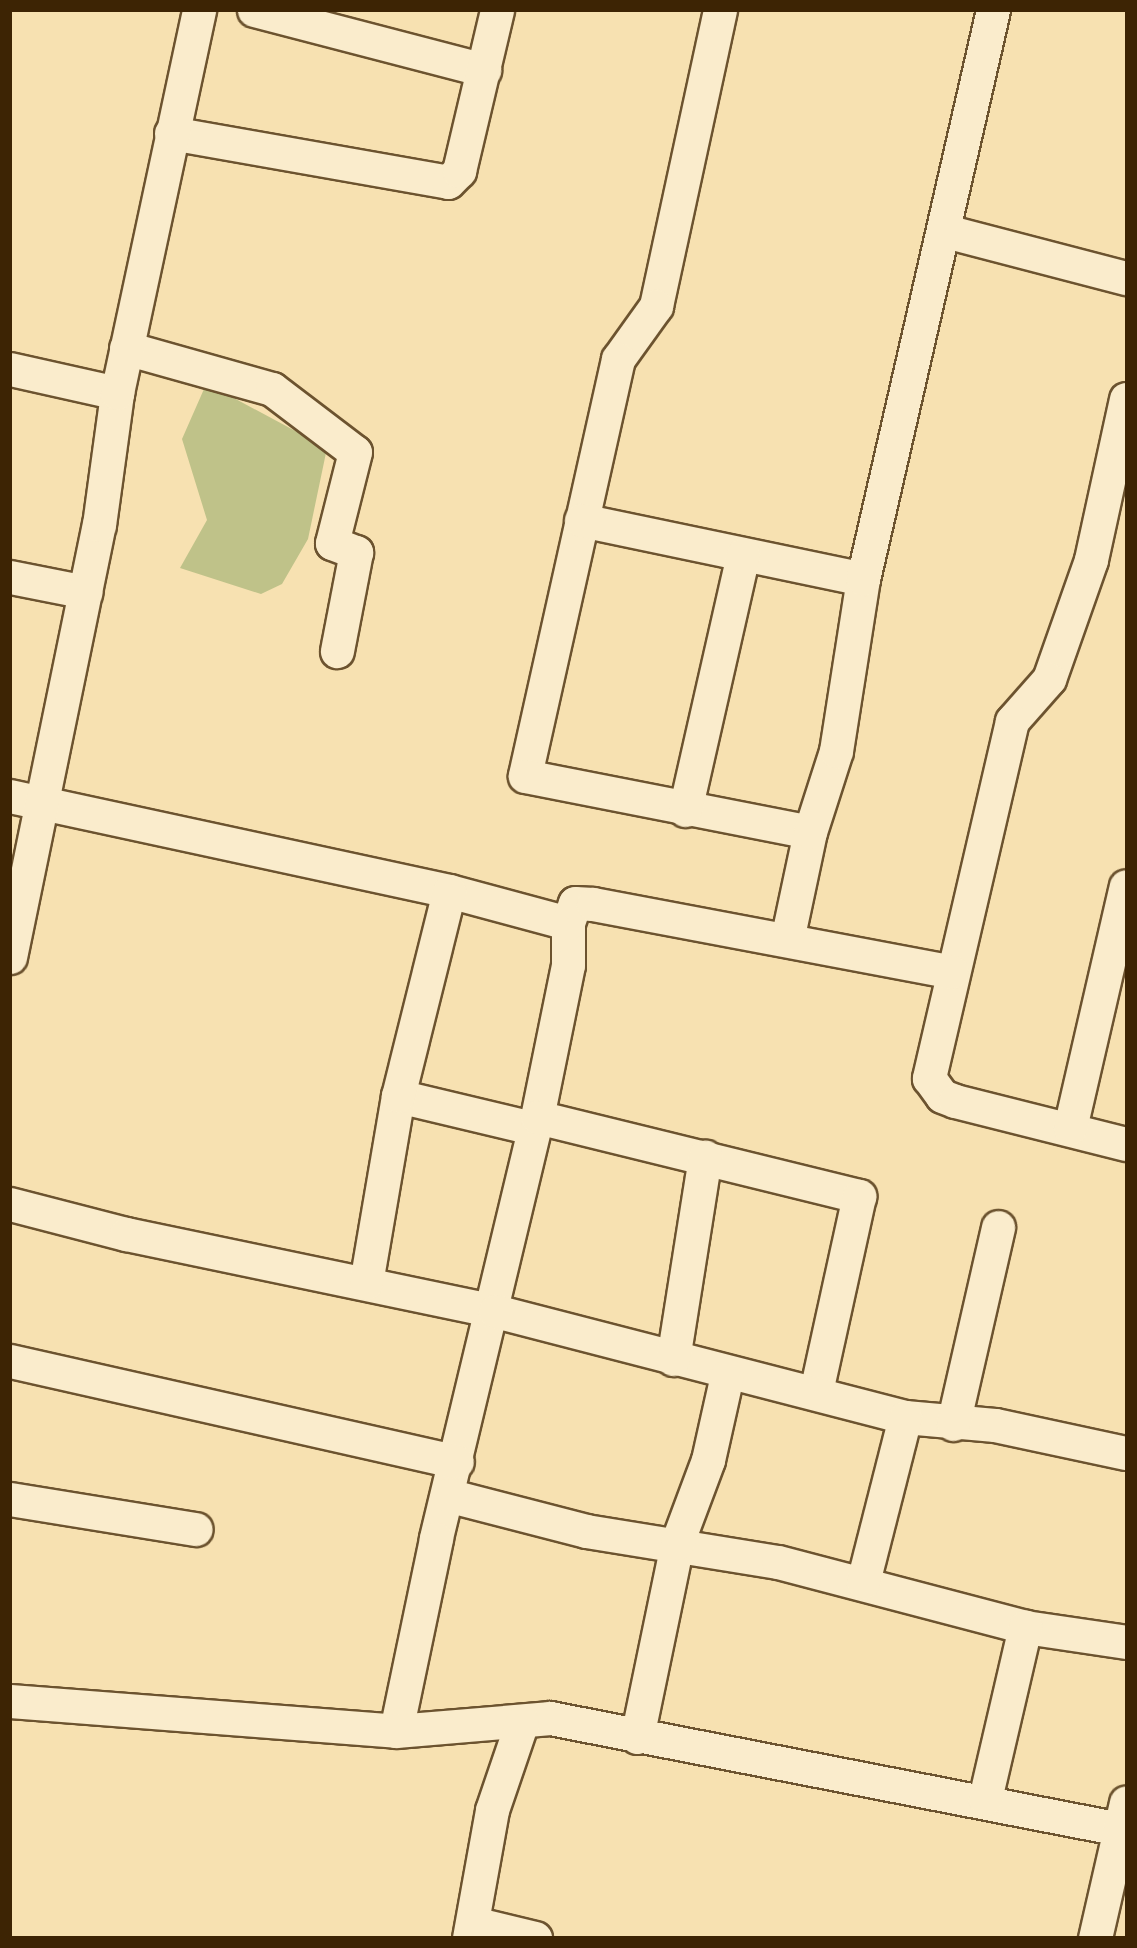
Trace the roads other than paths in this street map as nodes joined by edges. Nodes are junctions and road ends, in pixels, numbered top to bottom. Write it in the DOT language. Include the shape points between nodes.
graph roads {
  1 [pos="199,10"];
  2 [pos="254,10"];
  3 [pos="497,10"];
  4 [pos="720,10"];
  5 [pos="993,10"];
  6 [pos="484,70"];
  7 [pos="171,133"];
  8 [pos="945,231"];
  9 [pos="1126,278"];
  10 [pos="126,348"];
  11 [pos="10,369"];
  12 [pos="117,393"];
  13 [pos="1126,399"];
  14 [pos="581,520"];
  15 [pos="743,555"];
  16 [pos="10,577"];
  17 [pos="863,579"];
  18 [pos="86,592"];
  19 [pos="337,651"];
  20 [pos="25,799"];
  21 [pos="685,810"];
  22 [pos="810,832"];
  23 [pos="1126,886"];
  24 [pos="450,891"];
  25 [pos="568,923"];
  26 [pos="787,940"];
  27 [pos="10,957"];
  28 [pos="952,972"];
  29 [pos="398,1096"];
  30 [pos="535,1123"];
  31 [pos="1070,1128"];
  32 [pos="1126,1144"];
  33 [pos="705,1157"];
  34 [pos="10,1204"];
  35 [pos="998,1227"];
  36 [pos="366,1283"];
  37 [pos="495,1311"];
  38 [pos="673,1359"];
  39 [pos="10,1361"];
  40 [pos="727,1375"];
  41 [pos="816,1392"];
  42 [pos="905,1417"];
  43 [pos="953,1424"];
  44 [pos="1126,1453"];
  45 [pos="457,1462"];
  46 [pos="447,1495"];
  47 [pos="10,1499"];
  48 [pos="196,1529"];
  49 [pos="677,1543"];
  50 [pos="863,1582"];
  51 [pos="1025,1627"];
  52 [pos="1126,1642"];
  53 [pos="10,1701"];
  54 [pos="522,1722"];
  55 [pos="396,1731"];
  56 [pos="637,1737"];
  57 [pos="985,1800"];
  58 [pos="1123,1816"];
  59 [pos="471,1930"];
  60 [pos="535,1938"];
  61 [pos="1095,1938"];
  1 -- 7 [label="street"];
  2 -- 6 [label="street"];
  3 -- 6 [label="street"];
  4 -- 14 [label="street" via="656,306 618,359"];
  5 -- 8 [label="street"];
  6 -- 7 [label="street" via="459,171 448,182"];
  7 -- 10 [label="street"];
  8 -- 9 [label="street"];
  8 -- 17 [label="street"];
  10 -- 12 [label="street"];
  10 -- 19 [label="street" via="272,389 355,452 332,543 356,552"];
  11 -- 12 [label="street"];
  12 -- 18 [label="street" via="116,431"];
  13 -- 28 [label="street" via="1091,560 1049,679 1012,721"];
  14 -- 15 [label="street"];
  14 -- 21 [label="street" via="525,776"];
  15 -- 17 [label="street"];
  15 -- 21 [label="street"];
  16 -- 18 [label="street"];
  17 -- 22 [label="street" via="836,751"];
  18 -- 20 [label="street"];
  20 -- 24 [label="street"];
  20 -- 27 [label="street"];
  21 -- 22 [label="street"];
  22 -- 26 [label="street"];
  23 -- 31 [label="street"];
  24 -- 25 [label="street"];
  24 -- 29 [label="street"];
  25 -- 26 [label="street" via="575,903 593,904"];
  25 -- 30 [label="street" via="568,965"];
  26 -- 28 [label="street"];
  28 -- 31 [label="street" via="930,1064 933,1088 955,1101"];
  29 -- 30 [label="street"];
  29 -- 36 [label="street"];
  30 -- 33 [label="street"];
  30 -- 37 [label="street"];
  31 -- 32 [label="street"];
  33 -- 38 [label="street"];
  33 -- 41 [label="street" via="859,1196"];
  34 -- 36 [label="street"];
  35 -- 43 [label="street"];
  36 -- 37 [label="street"];
  37 -- 38 [label="street"];
  37 -- 45 [label="street"];
  38 -- 40 [label="street"];
  39 -- 45 [label="street"];
  40 -- 41 [label="street"];
  40 -- 49 [label="street" via="708,1460"];
  41 -- 42 [label="street"];
  42 -- 43 [label="street"];
  42 -- 50 [label="street"];
  43 -- 44 [label="street" via="995,1425"];
  45 -- 46 [label="street"];
  46 -- 49 [label="street" via="586,1531"];
  46 -- 55 [label="street"];
  47 -- 48 [label="street"];
  49 -- 50 [label="street"];
  49 -- 56 [label="street"];
  50 -- 51 [label="street"];
  51 -- 52 [label="street"];
  51 -- 57 [label="street"];
  53 -- 55 [label="street"];
  54 -- 55 [label="street"];
  54 -- 56 [label="street" via="550,1718"];
  54 -- 59 [label="street" via="492,1810"];
  56 -- 57 [label="street"];
  57 -- 58 [label="street"];
  58 -- 61 [label="street"];
  59 -- 60 [label="street"];
}
